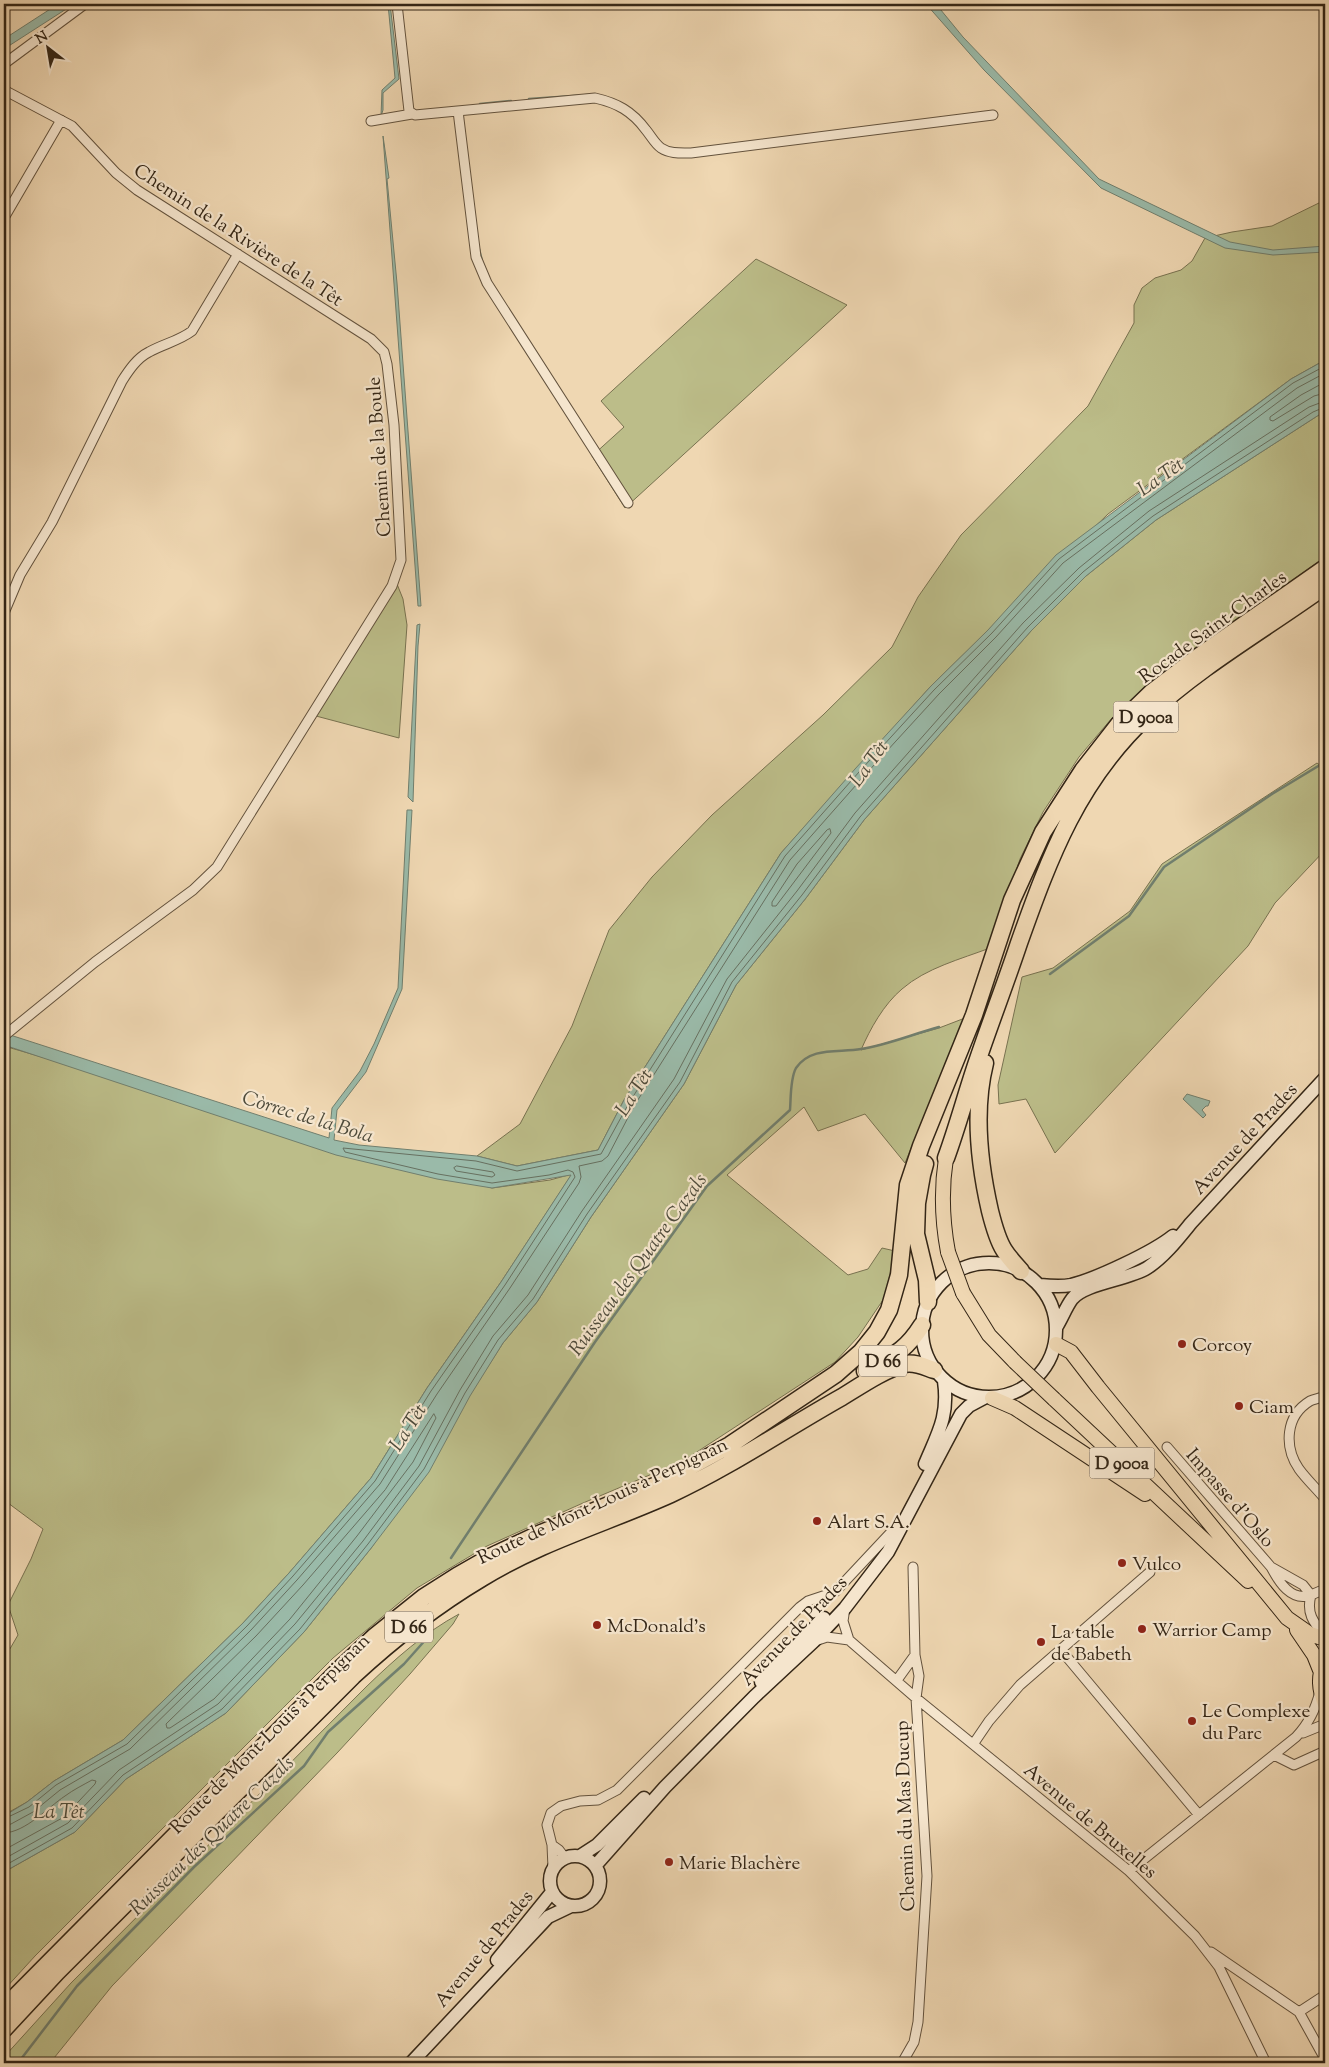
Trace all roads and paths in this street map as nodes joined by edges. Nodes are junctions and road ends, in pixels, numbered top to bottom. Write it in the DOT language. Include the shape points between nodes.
graph roads {
  1 [pos="85,4"];
  2 [pos="397,4"];
  3 [pos="4,64"];
  4 [pos="4,90"];
  5 [pos="458,111"];
  6 [pos="412,114"];
  7 [pos="993,115"];
  8 [pos="61,120"];
  9 [pos="372,121"];
  10 [pos="4,218"];
  11 [pos="238,254"];
  12 [pos="384,352"];
  13 [pos="628,503"];
  14 [pos="1325,568"];
  15 [pos="1325,586"];
  16 [pos="4,613"];
  17 [pos="1070,790"];
  18 [pos="1036,846"];
  19 [pos="1033,905"];
  20 [pos="4,1036"];
  21 [pos="1325,1078"];
  22 [pos="946,1158"];
  23 [pos="1191,1223"];
  24 [pos="1021,1271"];
  25 [pos="1040,1285"];
  26 [pos="928,1302"];
  27 [pos="922,1325"];
  28 [pos="1057,1326"];
  29 [pos="1056,1344"];
  30 [pos="939,1376"];
  31 [pos="839,1392"];
  32 [pos="1325,1396"];
  33 [pos="988,1398"];
  34 [pos="1167,1448"];
  35 [pos="666,1480"];
  36 [pos="1325,1499"];
  37 [pos="1191,1528"];
  38 [pos="894,1529"];
  39 [pos="913,1567"];
  40 [pos="1150,1572"];
  41 [pos="1325,1589"];
  42 [pos="1311,1595"];
  43 [pos="800,1607"];
  44 [pos="845,1608"];
  45 [pos="1286,1618"];
  46 [pos="819,1624"];
  47 [pos="1325,1637"];
  48 [pos="849,1640"];
  49 [pos="814,1641"];
  50 [pos="1061,1650"];
  51 [pos="915,1655"];
  52 [pos="1323,1665"];
  53 [pos="896,1680"];
  54 [pos="916,1698"];
  55 [pos="1323,1698"];
  56 [pos="1325,1724"];
  57 [pos="1296,1737"];
  58 [pos="974,1743"];
  59 [pos="1325,1751"];
  60 [pos="1274,1755"];
  61 [pos="1199,1815"];
  62 [pos="552,1845"];
  63 [pos="580,1856"];
  64 [pos="564,1858"];
  65 [pos="595,1866"];
  66 [pos="552,1868"];
  67 [pos="1129,1871"];
  68 [pos="552,1892"];
  69 [pos="571,1906"];
  70 [pos="1207,1949"];
  71 [pos="1325,1995"];
  72 [pos="4,2008"];
  73 [pos="1299,2012"];
  74 [pos="445,2026"];
  75 [pos="4,2029"];
  76 [pos="1325,2059"];
  77 [pos="411,2063"];
  78 [pos="902,2063"];
  79 [pos="1266,2063"];
  1 -- 3 [label="street"];
  2 -- 6 [label="street" via="409,111"];
  4 -- 8 [label="street, Chemin de la Rivière de la Têt"];
  5 -- 6 [label="street"];
  5 -- 7 [label="street" via="595,98 614,103 629,112 662,149 677,153"];
  5 -- 13 [label="street" via="478,266"];
  6 -- 9 [label="street"];
  8 -- 10 [label="street"];
  8 -- 11 [label="street, Chemin de la Rivière de la Têt" via="72,126 137,190"];
  11 -- 12 [label="street, Chemin de la Rivière de la Têt" via="371,339"];
  11 -- 16 [label="street" via="192,331 144,355 122,381 52,522 17,581"];
  12 -- 20 [label="street, Chemin de la Boule" via="394,425 401,560 392,586 217,866 193,890 95,962"];
  14 -- 17 [label="highway, Rocade Saint-Charles / D 900a" via="1152,692 1118,724"];
  15 -- 19 [label="highway, Rocade Saint-Charles / D 900a" via="1176,691 1122,742 1102,766 1072,813"];
  17 -- 18 [label="highway"];
  17 -- 22 [label="highway, D 900a" via="1046,836 1010,938 948,1130"];
  18 -- 26 [label="highway" via="963,1068 922,1175 916,1234 927,1280"];
  18 -- 35 [label="highway" via="1012,900 974,1015 908,1185 899,1275 889,1310 878,1332 836,1374 730,1445"];
  19 -- 22 [label="highway, D 900a"];
  19 -- 24 [label="highway" via="984,1066 979,1106 985,1189 994,1225 1003,1249"];
  21 -- 23 [label="main road, Avenue de Prades"];
  22 -- 37 [label="main road, D 900a, bridge" via="943,1206 948,1252 962,1293 989,1335"];
  23 -- 25 [label="main road, Avenue de Prades" via="1168,1240 1092,1278 1070,1285"];
  23 -- 28 [label="main road, Avenue de Prades" via="1174,1244 1147,1268 1085,1290 1072,1298"];
  24 -- 25 [label="main road"];
  24 -- 26 [label="main road" via="989,1263 968,1267 940,1284"];
  25 -- 28 [label="main road" via="1055,1312"];
  26 -- 27 [label="main road"];
  27 -- 30 [label="main road" via="924,1347"];
  27 -- 31 [label="highway, D 66" via="911,1343"];
  28 -- 29 [label="main road"];
  29 -- 33 [label="main road" via="1045,1366 1028,1385 1006,1396"];
  29 -- 45 [label="main road" via="1071,1352"];
  30 -- 31 [label="highway, D 66" via="918,1364 906,1364"];
  30 -- 33 [label="main road" via="962,1392"];
  30 -- 38 [label="main road, Avenue de Prades" via="947,1406 942,1427"];
  31 -- 35 [label="highway, Route de Mont-Louis à Perpignan / D 66" via="701,1467"];
  31 -- 75 [label="highway, Route de Mont-Louis à Perpignan / D 66" via="718,1471 637,1509 531,1552 483,1576 429,1611 384,1646 353,1676"];
  32 -- 36 [label="street" via="1310,1401 1296,1413 1289,1426 1291,1454 1299,1469"];
  33 -- 37 [label="main road" via="1015,1408"];
  33 -- 44 [label="main road, Avenue de Prades" via="969,1406 961,1414 888,1552"];
  34 -- 42 [label="street, Impasse d'Oslo" via="1271,1567 1303,1585"];
  35 -- 72 [label="highway, Route de Mont-Louis à Perpignan / D 66" via="492,1556 417,1603 374,1637"];
  37 -- 45 [label="main road, D 900a"];
  38 -- 43 [label="street" via="835,1592"];
  38 -- 46 [label="main road, Avenue de Prades" via="850,1589"];
  39 -- 51 [label="street, Chemin du Mas Ducup"];
  40 -- 50 [label="street"];
  41 -- 42 [label="street"];
  42 -- 47 [label="street" via="1309,1614"];
  43 -- 46 [label="street" via="814,1610"];
  43 -- 62 [label="street" via="617,1790 598,1800 561,1806 551,1813 547,1825"];
  44 -- 48 [label="street" via="843,1621"];
  44 -- 49 [label="main road, Avenue de Prades"];
  45 -- 47 [label="main road, D 900a" via="1310,1634"];
  45 -- 52 [label="main road, D 900a"];
  46 -- 63 [label="main road, Avenue de Prades" via="597,1845"];
  48 -- 49 [label="street" via="827,1637"];
  48 -- 53 [label="street, Avenue de Bruxelles"];
  49 -- 65 [label="main road, Avenue de Prades" via="665,1787"];
  50 -- 58 [label="street" via="1020,1685"];
  50 -- 61 [label="street"];
  51 -- 53 [label="street"];
  51 -- 54 [label="street, Chemin du Mas Ducup" via="919,1676"];
  52 -- 55 [label="main road"];
  53 -- 54 [label="street, Avenue de Bruxelles"];
  54 -- 58 [label="street, Avenue de Bruxelles"];
  54 -- 78 [label="street, Chemin du Mas Ducup" via="927,1876 918,2022 914,2042"];
  55 -- 57 [label="street"];
  56 -- 57 [label="street"];
  57 -- 60 [label="street"];
  58 -- 67 [label="street, Avenue de Bruxelles"];
  59 -- 60 [label="street" via="1294,1765"];
  60 -- 61 [label="street"];
  61 -- 67 [label="street"];
  62 -- 64 [label="street"];
  62 -- 66 [label="street"];
  63 -- 64 [label="main road"];
  63 -- 65 [label="main road"];
  64 -- 66 [label="main road"];
  65 -- 69 [label="main road" via="600,1877 598,1891 587,1903"];
  66 -- 68 [label="main road" via="549,1884"];
  67 -- 70 [label="street, Avenue de Bruxelles"];
  68 -- 69 [label="main road" via="556,1899"];
  68 -- 74 [label="main road, Avenue de Prades"];
  69 -- 74 [label="main road, Avenue de Prades" via="548,1917"];
  70 -- 73 [label="street"];
  70 -- 79 [label="street, Avenue de Bruxelles" via="1220,1967"];
  71 -- 73 [label="street"];
  73 -- 76 [label="street"];
  74 -- 77 [label="main road, Avenue de Prades"];
}
